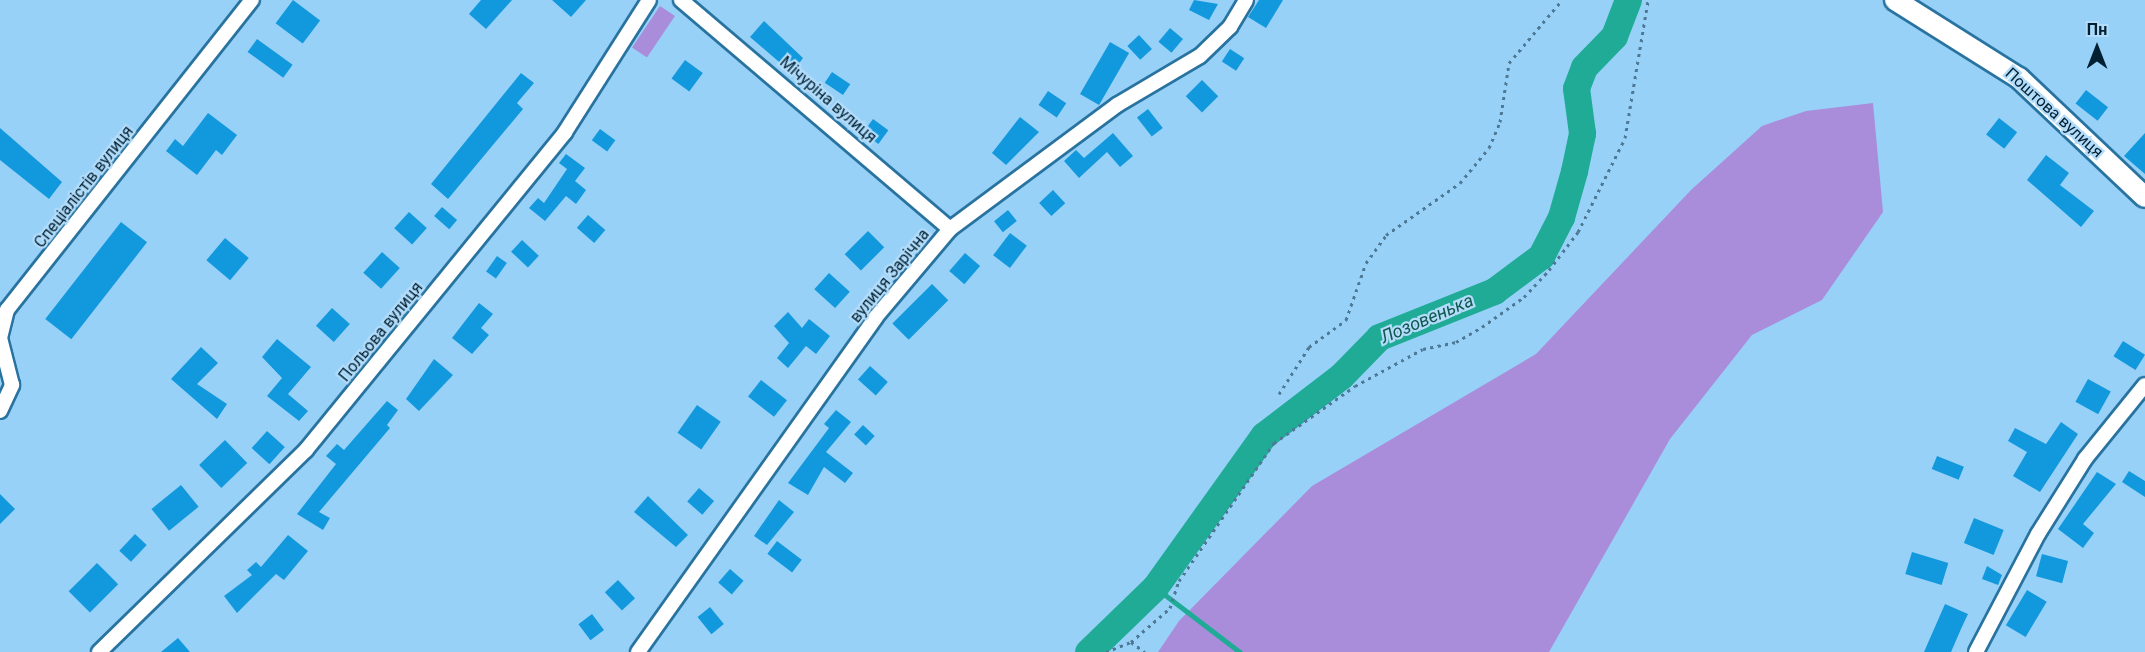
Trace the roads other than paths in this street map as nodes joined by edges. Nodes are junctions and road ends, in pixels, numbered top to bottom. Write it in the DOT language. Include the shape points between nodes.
graph roads {
  1 [pos="252,0"];
  2 [pos="649,0"];
  3 [pos="681,0"];
  4 [pos="1246,0"];
  5 [pos="1895,0"];
  6 [pos="2145,197"];
  7 [pos="950,229"];
  8 [pos="2145,385"];
  9 [pos="0,411"];
  10 [pos="99,652"];
  11 [pos="638,652"];
  12 [pos="1976,652"];
  1 -- 9 [label="street, Спеціалістів вулиця" via="7,310 0,338 12,386"];
  2 -- 10 [label="street, Польова вулиця" via="565,132 306,450"];
  3 -- 7 [label="street, Мічуріна вулиця"];
  4 -- 7 [label="street, вулиця Зарічна" via="1230,27 1200,56 1117,105"];
  5 -- 6 [label="street, Поштова вулиця" via="2019,78"];
  7 -- 11 [label="street, вулиця Зарічна" via="876,318"];
  8 -- 12 [label="street" via="2085,459 2038,534"];
}
